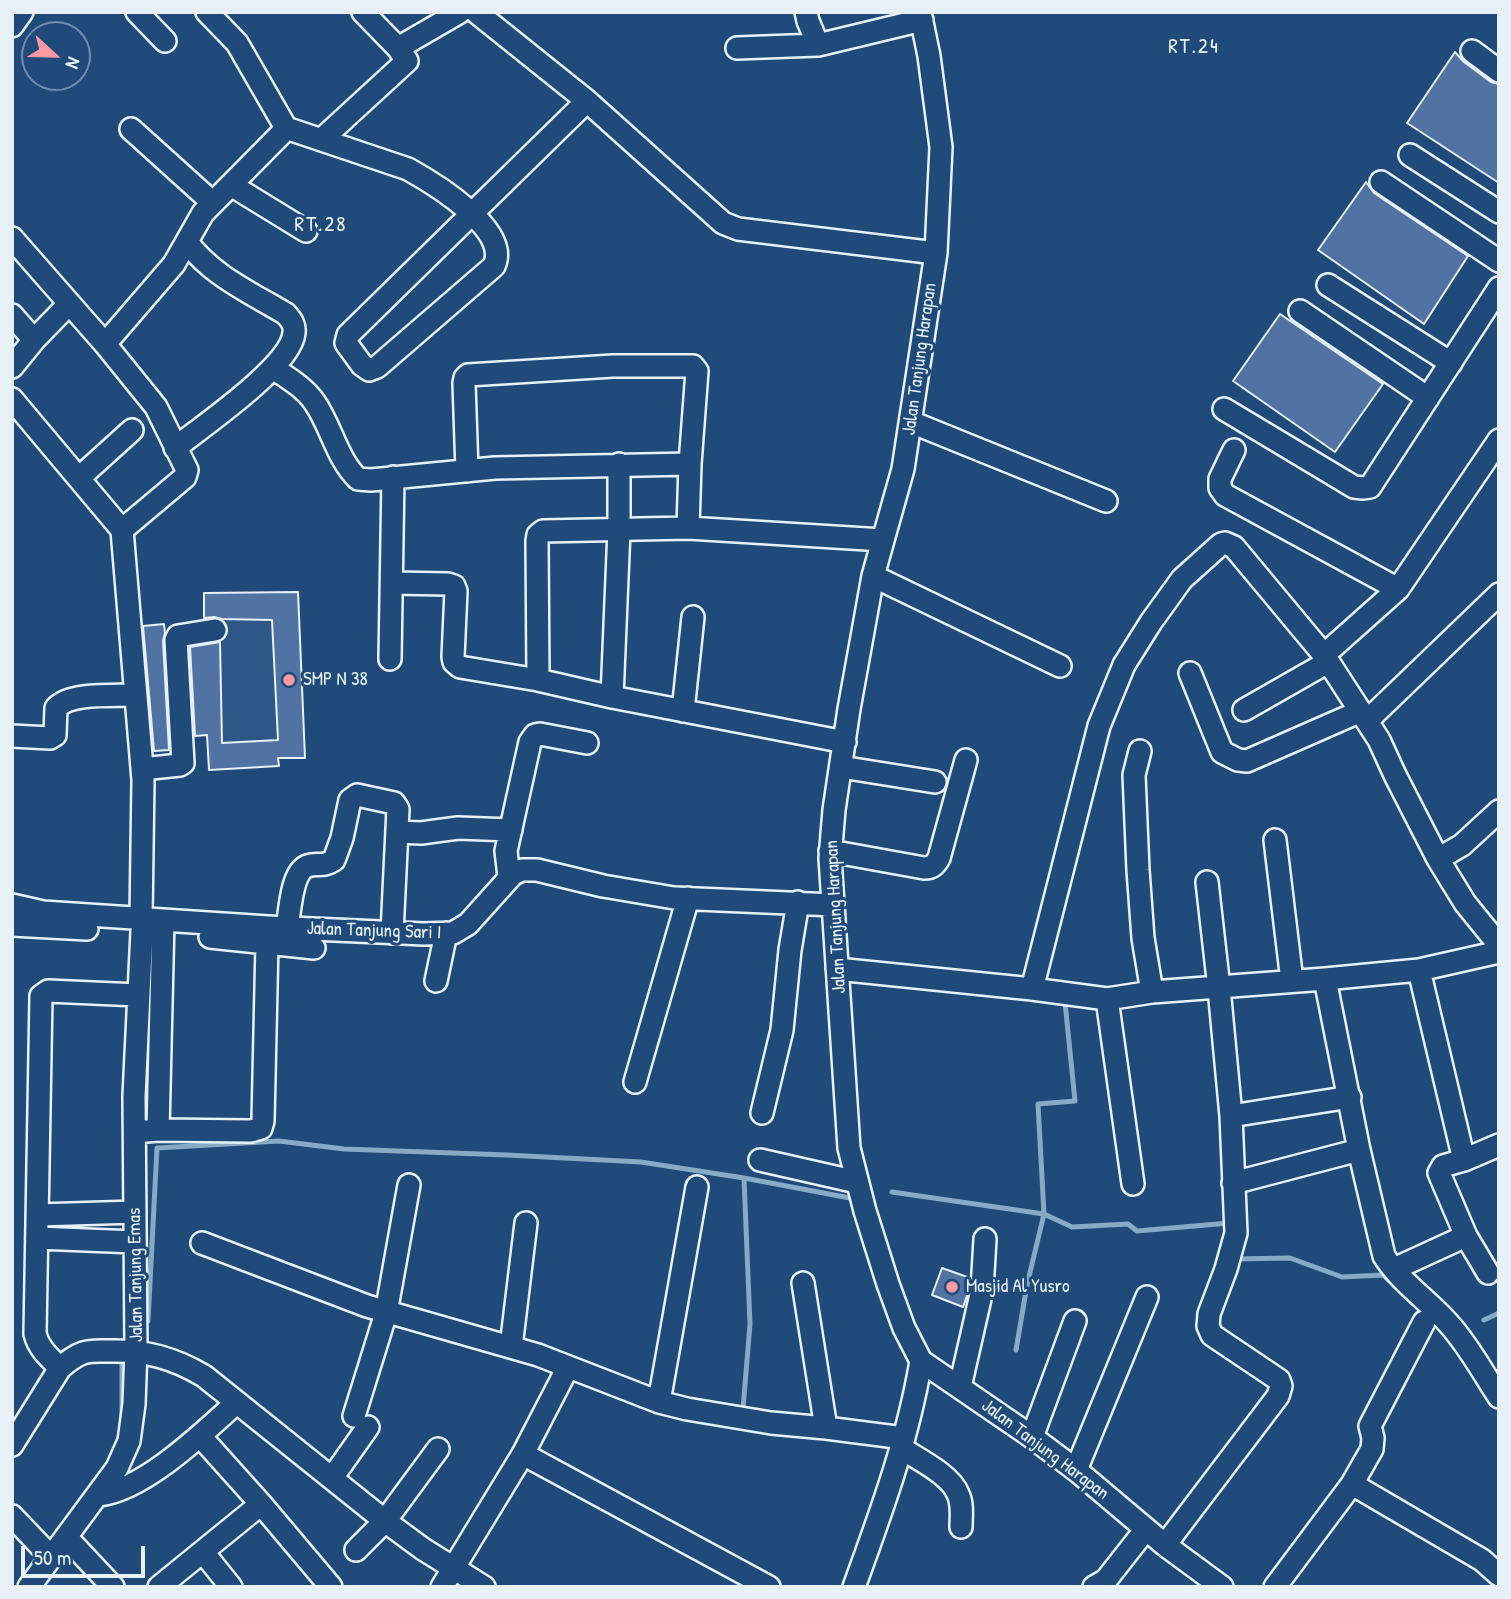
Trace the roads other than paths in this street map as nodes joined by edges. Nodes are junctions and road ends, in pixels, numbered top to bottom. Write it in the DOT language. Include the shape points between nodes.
graph roads {
  1 [pos="22,12"];
  2 [pos="136,12"];
  3 [pos="207,12"];
  4 [pos="363,12"];
  5 [pos="460,12"];
  6 [pos="476,12"];
  7 [pos="806,12"];
  8 [pos="921,16"];
  9 [pos="12,26"];
  10 [pos="165,41"];
  11 [pos="818,45"];
  12 [pos="398,48"];
  13 [pos="737,48"];
  14 [pos="1472,51"];
  15 [pos="1499,71"];
  16 [pos="587,101"];
  17 [pos="287,128"];
  18 [pos="131,130"];
  19 [pos="321,140"];
  20 [pos="1410,155"];
  21 [pos="1381,182"];
  22 [pos="231,185"];
  23 [pos="213,202"];
  24 [pos="1499,212"];
  25 [pos="473,214"];
  26 [pos="306,231"];
  27 [pos="12,238"];
  28 [pos="187,242"];
  29 [pos="936,253"];
  30 [pos="1499,261"];
  31 [pos="1328,285"];
  32 [pos="1499,288"];
  33 [pos="69,304"];
  34 [pos="1300,311"];
  35 [pos="12,316"];
  36 [pos="34,340"];
  37 [pos="105,344"];
  38 [pos="1451,363"];
  39 [pos="12,367"];
  40 [pos="273,368"];
  41 [pos="1428,398"];
  42 [pos="12,399"];
  43 [pos="1224,408"];
  44 [pos="911,422"];
  45 [pos="132,430"];
  46 [pos="1499,440"];
  47 [pos="176,448"];
  48 [pos="1234,450"];
  49 [pos="619,464"];
  50 [pos="690,464"];
  51 [pos="467,471"];
  52 [pos="393,477"];
  53 [pos="79,478"];
  54 [pos="1106,501"];
  55 [pos="688,528"];
  56 [pos="122,530"];
  57 [pos="620,530"];
  58 [pos="883,540"];
  59 [pos="873,576"];
  60 [pos="392,583"];
  61 [pos="1398,589"];
  62 [pos="1499,594"];
  63 [pos="693,617"];
  64 [pos="215,630"];
  65 [pos="1326,658"];
  66 [pos="390,659"];
  67 [pos="1060,666"];
  68 [pos="1190,673"];
  69 [pos="538,680"];
  70 [pos="135,695"];
  71 [pos="612,697"];
  72 [pos="1244,710"];
  73 [pos="683,711"];
  74 [pos="1364,715"];
  75 [pos="12,736"];
  76 [pos="845,742"];
  77 [pos="587,743"];
  78 [pos="1140,751"];
  79 [pos="967,760"];
  80 [pos="841,767"];
  81 [pos="142,769"];
  82 [pos="935,782"];
  83 [pos="1499,811"];
  84 [pos="511,830"];
  85 [pos="398,832"];
  86 [pos="1275,840"];
  87 [pos="830,851"];
  88 [pos="1438,859"];
  89 [pos="509,877"];
  90 [pos="1207,882"];
  91 [pos="688,898"];
  92 [pos="798,902"];
  93 [pos="12,905"];
  94 [pos="834,905"];
  95 [pos="12,925"];
  96 [pos="152,925"];
  97 [pos="287,928"];
  98 [pos="392,933"];
  99 [pos="446,933"];
  100 [pos="267,943"];
  101 [pos="1499,944"];
  102 [pos="314,948"];
  103 [pos="1499,952"];
  104 [pos="837,969"];
  105 [pos="1419,970"];
  106 [pos="1325,979"];
  107 [pos="436,981"];
  108 [pos="1292,981"];
  109 [pos="1219,988"];
  110 [pos="1032,989"];
  111 [pos="1152,992"];
  112 [pos="138,996"];
  113 [pos="1107,999"];
  114 [pos="635,1082"];
  115 [pos="1350,1097"];
  116 [pos="762,1113"];
  117 [pos="1231,1116"];
  118 [pos="158,1130"];
  119 [pos="135,1132"];
  120 [pos="1499,1145"];
  121 [pos="1359,1150"];
  122 [pos="760,1160"];
  123 [pos="1464,1160"];
  124 [pos="857,1182"];
  125 [pos="1233,1183"];
  126 [pos="1133,1184"];
  127 [pos="409,1185"];
  128 [pos="697,1187"];
  129 [pos="526,1223"];
  130 [pos="37,1227"];
  131 [pos="135,1227"];
  132 [pos="1466,1236"];
  133 [pos="985,1239"];
  134 [pos="202,1243"];
  135 [pos="1394,1269"];
  136 [pos="1488,1273"];
  137 [pos="803,1283"];
  138 [pos="1147,1297"];
  139 [pos="386,1312"];
  140 [pos="1075,1321"];
  141 [pos="1424,1322"];
  142 [pos="511,1347"];
  143 [pos="136,1350"];
  144 [pos="921,1361"];
  145 [pos="568,1367"];
  146 [pos="60,1368"];
  147 [pos="960,1387"];
  148 [pos="1499,1397"];
  149 [pos="659,1402"];
  150 [pos="236,1403"];
  151 [pos="826,1428"];
  152 [pos="200,1436"];
  153 [pos="1032,1437"];
  154 [pos="14,1439"];
  155 [pos="903,1443"];
  156 [pos="438,1450"];
  157 [pos="523,1454"];
  158 [pos="1076,1470"];
  159 [pos="332,1478"];
  160 [pos="1352,1484"];
  161 [pos="98,1495"];
  162 [pos="261,1504"];
  163 [pos="12,1516"];
  164 [pos="385,1521"];
  165 [pos="961,1527"];
  166 [pos="1146,1529"];
  167 [pos="67,1538"];
  168 [pos="1165,1545"];
  169 [pos="356,1550"];
  170 [pos="203,1552"];
  171 [pos="51,1557"];
  172 [pos="454,1568"];
  173 [pos="1499,1574"];
  174 [pos="329,1586"];
  175 [pos="29,1587"];
  176 [pos="113,1587"];
  177 [pos="159,1587"];
  178 [pos="231,1587"];
  179 [pos="442,1587"];
  180 [pos="484,1587"];
  181 [pos="769,1587"];
  182 [pos="854,1587"];
  183 [pos="1094,1587"];
  184 [pos="1222,1587"];
  185 [pos="1275,1587"];
  1 -- 9 [label="street"];
  2 -- 10 [label="street"];
  3 -- 17 [label="street" via="237,43"];
  4 -- 12 [label="street"];
  5 -- 12 [label="street"];
  6 -- 16 [label="street"];
  7 -- 11 [label="street"];
  8 -- 11 [label="street"];
  8 -- 29 [label="street, Jalan Tanjung Harapan" via="941,147"];
  11 -- 13 [label="street"];
  12 -- 19 [label="street" via="407,61"];
  14 -- 15 [label="street"];
  16 -- 25 [label="street"];
  16 -- 29 [label="street" via="723,223 738,229"];
  17 -- 19 [label="street"];
  17 -- 22 [label="street"];
  18 -- 23 [label="street"];
  19 -- 25 [label="street" via="408,169"];
  20 -- 24 [label="street"];
  21 -- 30 [label="street"];
  22 -- 23 [label="street"];
  22 -- 26 [label="street"];
  23 -- 28 [label="street"];
  25 -- 25 [label="street" via="348,335 346,343 366,369 377,367 494,266 496,246"];
  27 -- 33 [label="street"];
  28 -- 37 [label="street" via="174,264"];
  28 -- 40 [label="street" via="215,272 291,319 293,340"];
  29 -- 44 [label="street, Jalan Tanjung Harapan"];
  31 -- 38 [label="street"];
  32 -- 38 [label="street"];
  33 -- 36 [label="street"];
  33 -- 37 [label="street"];
  34 -- 41 [label="street"];
  35 -- 36 [label="street"];
  36 -- 39 [label="street"];
  37 -- 47 [label="street" via="156,407"];
  38 -- 41 [label="street"];
  40 -- 47 [label="street"];
  40 -- 52 [label="street" via="315,402 355,476 363,480"];
  41 -- 43 [label="street" via="1370,487 1363,488 1354,487"];
  42 -- 53 [label="street"];
  44 -- 54 [label="street"];
  44 -- 58 [label="street, Jalan Tanjung Harapan"];
  45 -- 53 [label="street"];
  46 -- 61 [label="street"];
  47 -- 56 [label="street" via="187,470 185,477"];
  48 -- 61 [label="street" via="1220,479 1225,495"];
  49 -- 50 [label="street"];
  49 -- 51 [label="street"];
  49 -- 57 [label="street"];
  50 -- 51 [label="street" via="696,368 613,366 467,376"];
  50 -- 55 [label="street"];
  51 -- 52 [label="street"];
  52 -- 60 [label="street"];
  53 -- 56 [label="street"];
  55 -- 57 [label="street"];
  55 -- 58 [label="street"];
  56 -- 70 [label="street"];
  57 -- 69 [label="street" via="543,531 538,535"];
  57 -- 71 [label="street"];
  58 -- 59 [label="street, Jalan Tanjung Harapan"];
  59 -- 67 [label="street"];
  59 -- 76 [label="street, Jalan Tanjung Harapan"];
  60 -- 66 [label="street"];
  60 -- 69 [label="street" via="454,586 456,664"];
  61 -- 65 [label="street"];
  62 -- 74 [label="street"];
  63 -- 73 [label="street"];
  64 -- 81 [label="street" via="176,640 183,763"];
  65 -- 72 [label="street"];
  65 -- 74 [label="street"];
  65 -- 110 [label="street" via="1229,544 1221,544 1182,579 1124,665 1099,726"];
  68 -- 74 [label="street" via="1222,752 1238,760 1247,761"];
  69 -- 71 [label="street"];
  70 -- 75 [label="street" via="65,701 56,708 55,735"];
  70 -- 81 [label="street"];
  71 -- 73 [label="street"];
  73 -- 76 [label="street"];
  74 -- 88 [label="street"];
  76 -- 80 [label="street, Jalan Tanjung Harapan"];
  77 -- 84 [label="street" via="535,735"];
  78 -- 111 [label="street" via="1134,775 1138,870"];
  79 -- 87 [label="street" via="934,865 924,868"];
  80 -- 82 [label="street"];
  80 -- 87 [label="street, Jalan Tanjung Harapan"];
  81 -- 96 [label="street"];
  83 -- 88 [label="street" via="1462,845"];
  84 -- 85 [label="street"];
  84 -- 89 [label="street" via="506,850"];
  85 -- 97 [label="street" via="395,804 353,797 334,860 304,867 295,880"];
  85 -- 98 [label="street"];
  86 -- 108 [label="street"];
  87 -- 94 [label="street, Jalan Tanjung Harapan"];
  88 -- 101 [label="street" via="1465,903"];
  89 -- 91 [label="street" via="537,870"];
  89 -- 99 [label="street, Jalan Tanjung Sari I" via="465,927"];
  90 -- 109 [label="street"];
  91 -- 92 [label="street"];
  91 -- 114 [label="street"];
  92 -- 94 [label="street"];
  92 -- 116 [label="street" via="782,1030"];
  93 -- 96 [label="street, Jalan Tanjung Sari I"];
  94 -- 104 [label="street, Jalan Tanjung Harapan"];
  95 -- 96 [label="street"];
  96 -- 97 [label="street, Jalan Tanjung Sari I"];
  96 -- 100 [label="street"];
  96 -- 112 [label="street, Jalan Tanjung Emas"];
  96 -- 118 [label="street"];
  97 -- 98 [label="street, Jalan Tanjung Sari I"];
  98 -- 99 [label="street, Jalan Tanjung Sari I"];
  99 -- 107 [label="street"];
  100 -- 102 [label="street"];
  100 -- 118 [label="street" via="261,1128"];
  103 -- 105 [label="street"];
  104 -- 110 [label="street"];
  104 -- 124 [label="street, Jalan Tanjung Harapan" via="848,1136"];
  105 -- 106 [label="street"];
  105 -- 123 [label="street"];
  106 -- 108 [label="street"];
  106 -- 115 [label="street"];
  108 -- 109 [label="street"];
  109 -- 111 [label="street"];
  109 -- 117 [label="street"];
  110 -- 113 [label="street"];
  111 -- 113 [label="street"];
  112 -- 119 [label="street, Jalan Tanjung Emas"];
  112 -- 130 [label="street" via="48,991 41,996"];
  113 -- 126 [label="street"];
  115 -- 117 [label="street"];
  115 -- 121 [label="street"];
  117 -- 125 [label="street"];
  118 -- 119 [label="street"];
  119 -- 131 [label="street, Jalan Tanjung Emas"];
  120 -- 123 [label="street"];
  121 -- 125 [label="street"];
  121 -- 135 [label="street" via="1384,1256"];
  122 -- 124 [label="street"];
  123 -- 132 [label="street" via="1443,1166 1439,1173"];
  124 -- 144 [label="street, Jalan Tanjung Harapan" via="900,1317"];
  125 -- 168 [label="street" via="1236,1233 1209,1314 1209,1331 1282,1386"];
  127 -- 139 [label="street"];
  128 -- 149 [label="street"];
  129 -- 142 [label="street"];
  130 -- 131 [label="street"];
  130 -- 131 [label="street"];
  130 -- 146 [label="street" via="35,1334 42,1350"];
  131 -- 143 [label="street, Jalan Tanjung Emas"];
  132 -- 135 [label="street"];
  132 -- 136 [label="street"];
  133 -- 147 [label="street" via="982,1290"];
  134 -- 139 [label="street"];
  135 -- 148 [label="street" via="1451,1325"];
  137 -- 151 [label="street"];
  138 -- 158 [label="street"];
  139 -- 142 [label="street"];
  139 -- 159 [label="street" via="361,1422"];
  140 -- 153 [label="street"];
  141 -- 160 [label="street" via="1370,1426 1371,1448"];
  142 -- 145 [label="street"];
  143 -- 146 [label="street" via="86,1352"];
  143 -- 150 [label="street" via="192,1369"];
  143 -- 161 [label="street, Jalan Tanjung Emas" via="129,1441"];
  144 -- 147 [label="street, Jalan Tanjung Harapan"];
  144 -- 155 [label="street"];
  145 -- 149 [label="street"];
  145 -- 157 [label="street"];
  146 -- 154 [label="street"];
  147 -- 153 [label="street, Jalan Tanjung Harapan"];
  149 -- 151 [label="street" via="729,1417"];
  150 -- 152 [label="street"];
  150 -- 159 [label="street"];
  151 -- 155 [label="street"];
  152 -- 161 [label="street" via="134,1484"];
  152 -- 162 [label="street"];
  153 -- 158 [label="street, Jalan Tanjung Harapan"];
  155 -- 165 [label="street" via="955,1488 960,1496"];
  155 -- 182 [label="street"];
  156 -- 164 [label="street"];
  157 -- 172 [label="street"];
  157 -- 181 [label="street"];
  158 -- 166 [label="street, Jalan Tanjung Harapan"];
  159 -- 164 [label="street"];
  160 -- 173 [label="street"];
  160 -- 185 [label="street"];
  161 -- 167 [label="street, Jalan Tanjung Emas"];
  162 -- 170 [label="street"];
  162 -- 174 [label="street"];
  163 -- 171 [label="street"];
  164 -- 169 [label="street"];
  164 -- 172 [label="street"];
  166 -- 168 [label="street, Jalan Tanjung Harapan"];
  166 -- 183 [label="street" via="1106,1580"];
  167 -- 171 [label="street, Jalan Tanjung Emas"];
  167 -- 176 [label="street"];
  168 -- 184 [label="street, Jalan Tanjung Harapan"];
  170 -- 177 [label="street"];
  170 -- 178 [label="street"];
  171 -- 175 [label="street, Jalan Tanjung Emas"];
  172 -- 179 [label="street"];
  172 -- 180 [label="street"];
}
